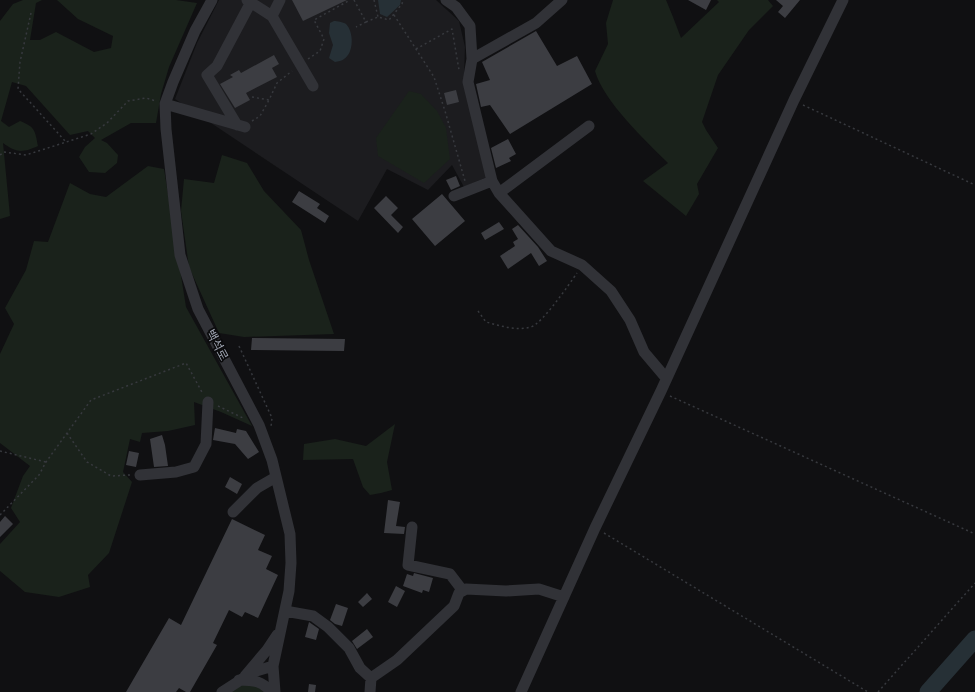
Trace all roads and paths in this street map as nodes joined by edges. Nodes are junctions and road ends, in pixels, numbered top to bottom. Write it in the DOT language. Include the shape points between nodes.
graph roads {
  1 [pos="212,0"];
  2 [pos="280,0"];
  3 [pos="350,0"];
  4 [pos="354,0"];
  5 [pos="374,0"];
  6 [pos="403,0"];
  7 [pos="446,0"];
  8 [pos="562,0"];
  9 [pos="844,0"];
  10 [pos="250,1"];
  11 [pos="31,13"];
  12 [pos="394,15"];
  13 [pos="272,16"];
  14 [pos="378,17"];
  15 [pos="366,22"];
  16 [pos="356,27"];
  17 [pos="416,49"];
  18 [pos="472,59"];
  19 [pos="300,64"];
  20 [pos="460,74"];
  21 [pos="313,86"];
  22 [pos="252,97"];
  23 [pos="269,100"];
  24 [pos="794,100"];
  25 [pos="165,104"];
  26 [pos="241,126"];
  27 [pos="589,126"];
  28 [pos="66,142"];
  29 [pos="0,155"];
  30 [pos="471,181"];
  31 [pos="492,181"];
  32 [pos="975,185"];
  33 [pos="499,192"];
  34 [pos="454,196"];
  35 [pos="582,264"];
  36 [pos="478,311"];
  37 [pos="239,346"];
  38 [pos="666,378"];
  39 [pos="661,391"];
  40 [pos="208,402"];
  41 [pos="259,425"];
  42 [pos="271,432"];
  43 [pos="67,433"];
  44 [pos="0,451"];
  45 [pos="46,462"];
  46 [pos="140,475"];
  47 [pos="276,477"];
  48 [pos="234,512"];
  49 [pos="0,515"];
  50 [pos="412,527"];
  51 [pos="595,528"];
  52 [pos="975,534"];
  53 [pos="975,583"];
  54 [pos="463,591"];
  55 [pos="564,597"];
  56 [pos="285,611"];
  57 [pos="281,628"];
  58 [pos="273,666"];
  59 [pos="242,678"];
  60 [pos="371,678"];
  61 [pos="222,692"];
  62 [pos="273,692"];
  63 [pos="370,692"];
  64 [pos="521,692"];
  65 [pos="868,692"];
  66 [pos="878,692"];
  1 -- 25 [label="street, 백석로" via="192,39"];
  2 -- 13 [label="street"];
  3 -- 19 [label="path" via="314,20 324,39 320,51"];
  4 -- 15 [label="path"];
  5 -- 14 [label="path"];
  6 -- 12 [label="path"];
  7 -- 18 [label="street" via="456,7 470,26"];
  8 -- 18 [label="street" via="536,23"];
  9 -- 24 [label="street"];
  10 -- 13 [label="street"];
  10 -- 26 [label="street" via="217,66 207,75"];
  11 -- 28 [label="path" via="20,62 18,89"];
  12 -- 14 [label="path" via="389,20"];
  12 -- 17 [label="path"];
  13 -- 19 [label="street"];
  14 -- 15 [label="path"];
  15 -- 16 [label="path"];
  17 -- 20 [label="path" via="452,29"];
  17 -- 30 [label="path" via="434,77 465,183"];
  18 -- 31 [label="street" via="468,82"];
  19 -- 21 [label="street"];
  19 -- 23 [label="path" via="277,83"];
  22 -- 23 [label="path"];
  23 -- 26 [label="path" via="260,116"];
  24 -- 32 [label="path"];
  24 -- 38 [label="street"];
  25 -- 26 [label="street"];
  25 -- 28 [label="path" via="146,98 128,101 108,123 91,134"];
  25 -- 41 [label="street, 백석로" via="180,255 198,309"];
  27 -- 33 [label="street"];
  28 -- 29 [label="path" via="26,155 4,152"];
  31 -- 33 [label="street"];
  31 -- 34 [label="street"];
  33 -- 35 [label="street" via="551,251"];
  35 -- 36 [label="path" via="558,300 533,327 515,329 486,322"];
  35 -- 38 [label="street" via="611,291 630,320 644,352"];
  37 -- 42 [label="path" via="272,418"];
  38 -- 39 [label="street"];
  39 -- 51 [label="street"];
  39 -- 52 [label="path"];
  40 -- 41 [label="path"];
  40 -- 43 [label="path" via="186,363 91,400"];
  40 -- 46 [label="street" via="206,444 194,467 176,472"];
  41 -- 47 [label="street, 백석로"];
  43 -- 45 [label="path"];
  43 -- 46 [label="path" via="87,462 111,476"];
  44 -- 45 [label="path"];
  45 -- 49 [label="path" via="39,474"];
  47 -- 48 [label="street" via="257,488"];
  47 -- 56 [label="street, 백석로" via="290,534 291,563"];
  50 -- 54 [label="street" via="408,565 450,574"];
  51 -- 55 [label="street"];
  51 -- 65 [label="path"];
  53 -- 66 [label="path"];
  54 -- 55 [label="street" via="539,589"];
  54 -- 60 [label="street" via="459,593 454,606 397,660"];
  55 -- 64 [label="street"];
  56 -- 57 [label="street, 백석로"];
  56 -- 60 [label="street" via="313,616 328,627 349,648 360,668"];
  57 -- 58 [label="street, 백석로"];
  57 -- 59 [label="street" via="267,650"];
  58 -- 59 [label="street"];
  58 -- 62 [label="street, 백석로"];
  59 -- 61 [label="street"];
  59 -- 62 [label="street" via="261,683"];
  60 -- 63 [label="street"];
}
